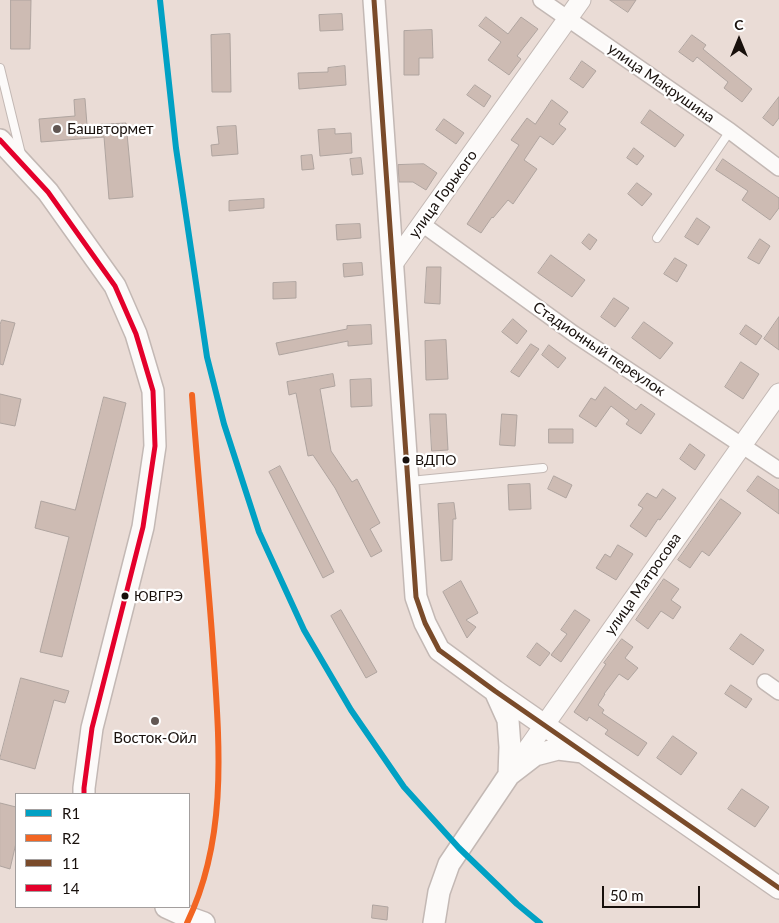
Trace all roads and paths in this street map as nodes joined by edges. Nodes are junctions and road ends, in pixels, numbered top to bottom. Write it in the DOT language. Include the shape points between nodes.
graph roads {
  1 [pos="374,0"];
  2 [pos="541,0"];
  3 [pos="581,0"];
  4 [pos="568,19"];
  5 [pos="0,68"];
  6 [pos="730,131"];
  7 [pos="0,140"];
  8 [pos="24,166"];
  9 [pos="779,168"];
  10 [pos="422,224"];
  11 [pos="658,238"];
  12 [pos="393,264"];
  13 [pos="779,393"];
  14 [pos="741,444"];
  15 [pos="544,468"];
  16 [pos="779,470"];
  17 [pos="408,481"];
  18 [pos="765,682"];
  19 [pos="495,691"];
  20 [pos="779,692"];
  21 [pos="544,725"];
  22 [pos="583,752"];
  23 [pos="509,775"];
  24 [pos="84,793"];
  25 [pos="779,888"];
  26 [pos="168,908"];
  27 [pos="204,923"];
  28 [pos="434,923"];
  1 -- 12 [label="main road"];
  2 -- 4 [label="street, улица Макрушина"];
  3 -- 4 [label="street, улица Горького"];
  4 -- 6 [label="street, улица Макрушина"];
  4 -- 10 [label="street, улица Горького"];
  5 -- 8 [label="lane"];
  6 -- 9 [label="street, улица Макрушина"];
  6 -- 11 [label="lane"];
  7 -- 8 [label="main road"];
  8 -- 24 [label="main road" via="48,192 115,286 136,334 153,391 155,446 143,527 92,728"];
  10 -- 12 [label="street, улица Горького"];
  10 -- 14 [label="street, Стадионный переулок" via="574,334"];
  12 -- 17 [label="main road"];
  13 -- 14 [label="street, улица Матросова"];
  14 -- 16 [label="street, Стадионный переулок"];
  14 -- 21 [label="street, улица Матросова"];
  15 -- 17 [label="lane"];
  17 -- 19 [label="main road" via="416,597 425,623 439,650"];
  18 -- 20 [label="street"];
  19 -- 21 [label="main road"];
  19 -- 23 [label="main road" via="508,720"];
  21 -- 22 [label="main road"];
  21 -- 23 [label="street, улица Матросова"];
  22 -- 23 [label="main road, улица Матросова" via="558,749 535,755"];
  22 -- 25 [label="main road"];
  23 -- 28 [label="main road, улица Матросова" via="450,864 439,892"];
  26 -- 27 [label="main road"];
}
